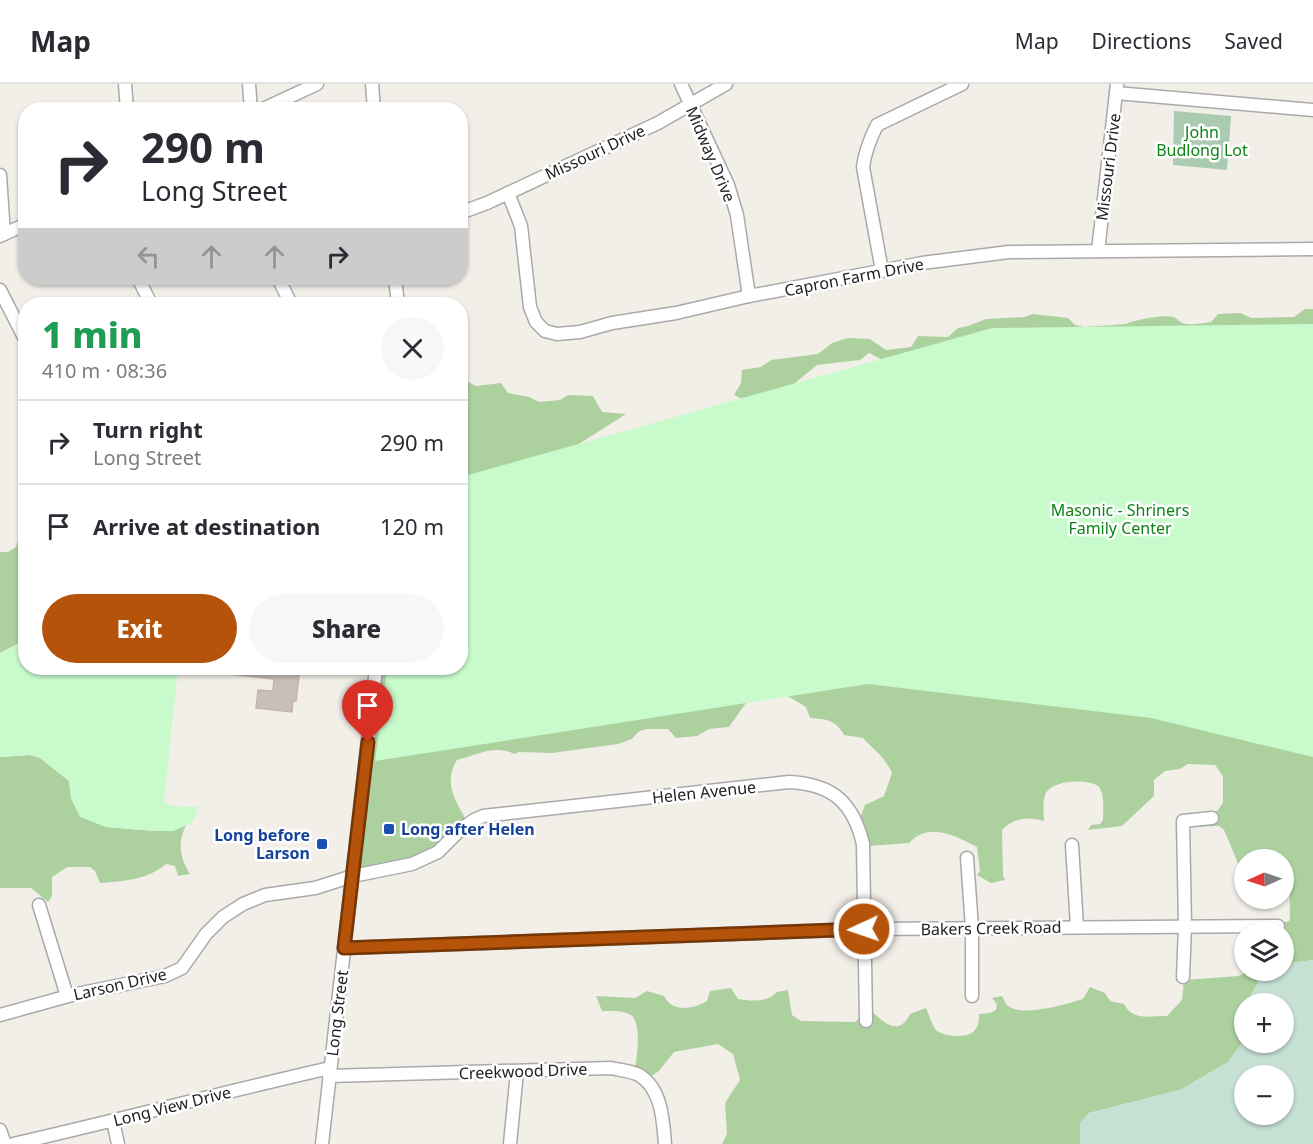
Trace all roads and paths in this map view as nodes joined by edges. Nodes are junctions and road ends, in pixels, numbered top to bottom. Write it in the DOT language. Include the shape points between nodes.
graph roads {
  1 [pos="124,84"];
  2 [pos="249,84"];
  3 [pos="317,84"];
  4 [pos="372,84"];
  5 [pos="681,84"];
  6 [pos="726,84"];
  7 [pos="962,84"];
  8 [pos="1117,89"];
  9 [pos="126,102"];
  10 [pos="250,102"];
  11 [pos="278,102"];
  12 [pos="374,102"];
  13 [pos="691,105"];
  14 [pos="1313,110"];
  15 [pos="0,175"];
  16 [pos="508,193"];
  17 [pos="468,210"];
  18 [pos="18,228"];
  19 [pos="2,235"];
  20 [pos="1313,249"];
  21 [pos="1098,251"];
  22 [pos="882,271"];
  23 [pos="0,290"];
  24 [pos="748,296"];
  25 [pos="18,325"];
  26 [pos="375,675"];
  27 [pos="1212,818"];
  28 [pos="1072,844"];
  29 [pos="967,858"];
  30 [pos="353,876"];
  31 [pos="39,905"];
  32 [pos="1185,926"];
  33 [pos="1234,926"];
  34 [pos="1077,927"];
  35 [pos="972,928"];
  36 [pos="864,929"];
  37 [pos="344,948"];
  38 [pos="1183,977"];
  39 [pos="67,996"];
  40 [pos="972,996"];
  41 [pos="0,1015"];
  42 [pos="866,1021"];
  43 [pos="330,1072"];
  44 [pos="517,1072"];
  45 [pos="113,1121"];
  46 [pos="0,1130"];
  47 [pos="5,1144"];
  48 [pos="13,1144"];
  49 [pos="118,1144"];
  50 [pos="322,1144"];
  51 [pos="510,1144"];
  52 [pos="665,1144"];
  1 -- 9 [label="street"];
  2 -- 10 [label="street"];
  3 -- 11 [label="street"];
  4 -- 12 [label="street"];
  5 -- 13 [label="street, Midway Drive"];
  6 -- 13 [label="street, Missouri Drive"];
  7 -- 22 [label="street" via="877,125 870,138 863,167"];
  8 -- 14 [label="street"];
  8 -- 21 [label="street, Missouri Drive"];
  13 -- 16 [label="street, Missouri Drive"];
  13 -- 24 [label="street, Midway Drive" via="728,185 737,215"];
  15 -- 19 [label="street"];
  16 -- 17 [label="street, Missouri Drive"];
  16 -- 24 [label="street, Capron Farm Drive" via="521,226 530,308 544,331 580,332"];
  18 -- 19 [label="street"];
  20 -- 21 [label="street, Capron Farm Drive"];
  21 -- 22 [label="street, Capron Farm Drive" via="1009,252"];
  22 -- 24 [label="street, Capron Farm Drive"];
  23 -- 25 [label="street"];
  26 -- 30 [label="street, Long Street"];
  27 -- 32 [label="street" via="1183,821"];
  28 -- 34 [label="street"];
  29 -- 35 [label="street"];
  30 -- 36 [label="street, Helen Avenue" via="412,864 438,852 460,830 483,816 806,783 836,796 848,806 858,824 863,844"];
  30 -- 37 [label="street, Long Street"];
  30 -- 39 [label="street, Larson Drive" via="315,888 265,895 243,904 206,934 182,968 165,976"];
  31 -- 39 [label="street"];
  32 -- 33 [label="street, Bakers Creek Road"];
  32 -- 34 [label="street, Bakers Creek Road"];
  32 -- 38 [label="street"];
  34 -- 35 [label="street, Bakers Creek Road"];
  35 -- 36 [label="street, Bakers Creek Road"];
  35 -- 40 [label="street"];
  36 -- 37 [label="street, Bakers Creek Road"];
  36 -- 42 [label="street, Helen Avenue"];
  37 -- 43 [label="street, Long Street"];
  39 -- 41 [label="street, Larson Drive"];
  43 -- 44 [label="street, Creekwood Drive"];
  43 -- 45 [label="street, Long View Drive" via="211,1095"];
  43 -- 50 [label="street, Long Street"];
  44 -- 51 [label="street"];
  44 -- 52 [label="street, Creekwood Drive" via="611,1068 638,1074 659,1101"];
  45 -- 48 [label="street, Long View Drive"];
  45 -- 49 [label="street"];
  46 -- 47 [label="street"];
}
